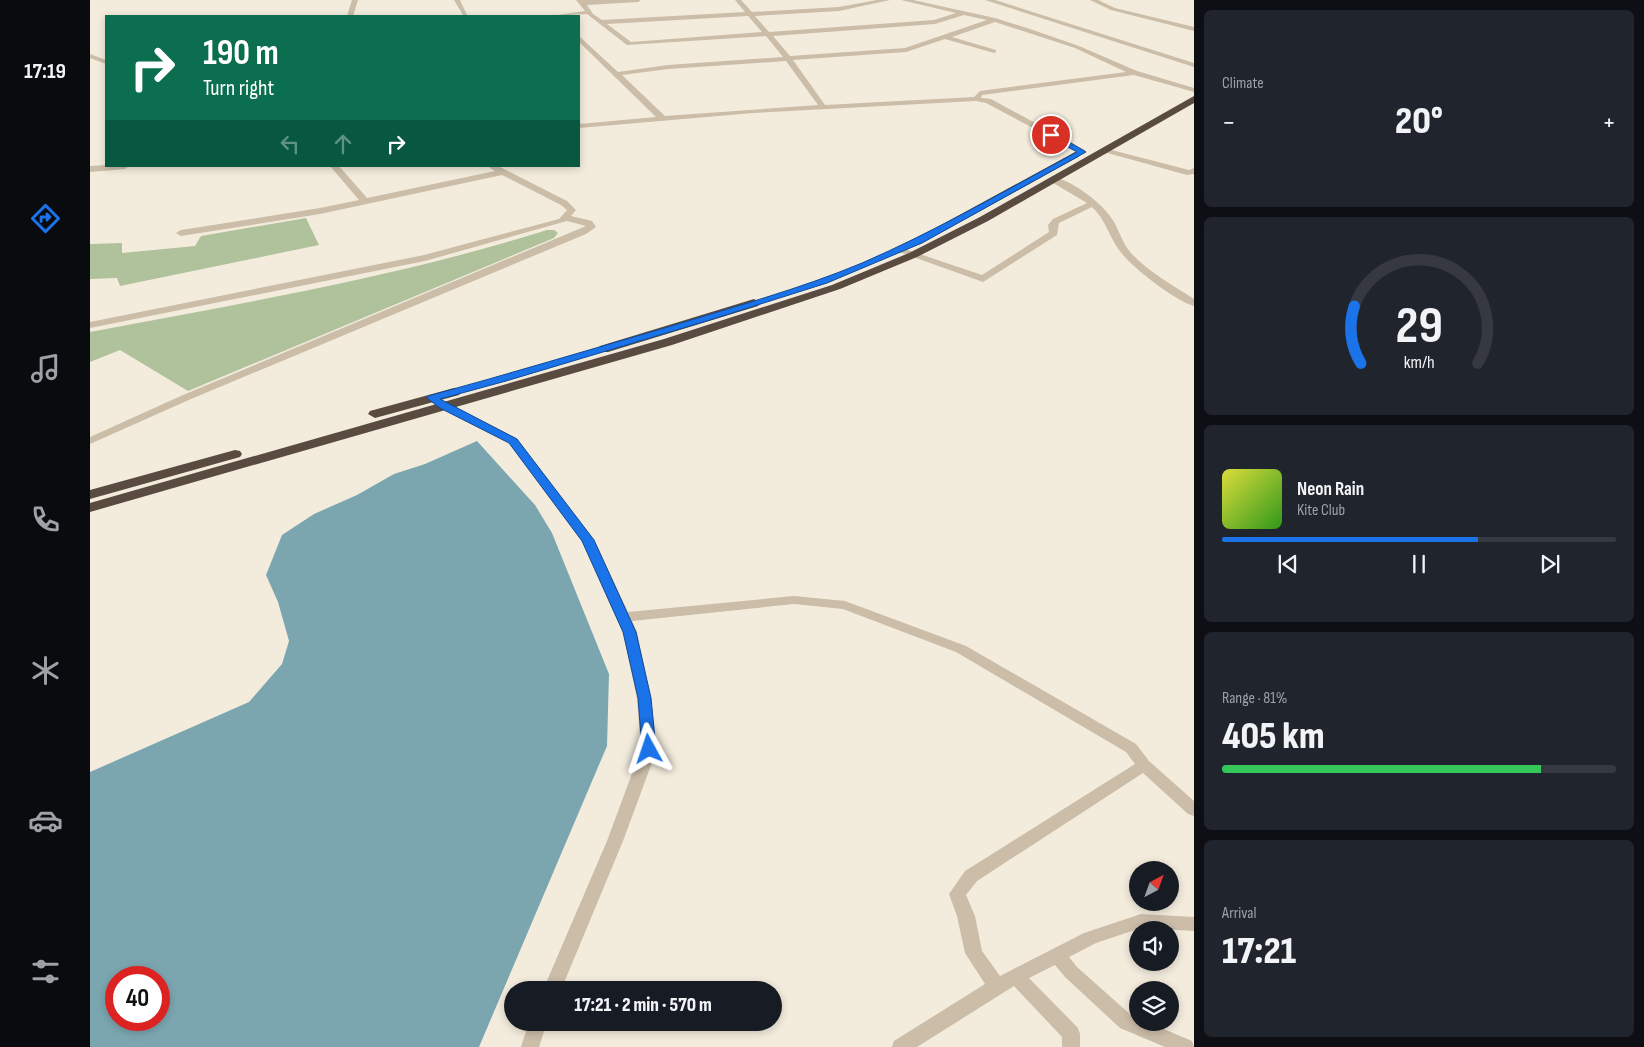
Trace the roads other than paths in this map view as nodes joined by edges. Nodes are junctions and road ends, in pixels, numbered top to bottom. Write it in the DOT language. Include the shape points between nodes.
graph roads {
  1 [pos="355,0"];
  2 [pos="457,0"];
  3 [pos="638,0"];
  4 [pos="738,0"];
  5 [pos="887,0"];
  6 [pos="904,0"];
  7 [pos="988,0"];
  8 [pos="1084,0"];
  9 [pos="581,2"];
  10 [pos="1096,2"];
  11 [pos="589,12"];
  12 [pos="965,13"];
  13 [pos="465,14"];
  14 [pos="751,14"];
  15 [pos="350,15"];
  16 [pos="566,15"];
  17 [pos="994,20"];
  18 [pos="600,22"];
  19 [pos="1194,29"];
  20 [pos="769,34"];
  21 [pos="946,37"];
  22 [pos="582,44"];
  23 [pos="994,51"];
  24 [pos="90,56"];
  25 [pos="788,58"];
  26 [pos="105,62"];
  27 [pos="1194,65"];
  28 [pos="1134,73"];
  29 [pos="616,74"];
  30 [pos="1194,93"];
  31 [pos="976,99"];
  32 [pos="823,107"];
  33 [pos="662,119"];
  34 [pos="580,126"];
  35 [pos="1107,150"];
  36 [pos="1082,152"];
  37 [pos="113,167"];
  38 [pos="335,167"];
  39 [pos="493,167"];
  40 [pos="90,169"];
  41 [pos="1194,171"];
  42 [pos="502,172"];
  43 [pos="1054,179"];
  44 [pos="365,202"];
  45 [pos="1092,204"];
  46 [pos="566,218"];
  47 [pos="181,233"];
  48 [pos="899,250"];
  49 [pos="913,255"];
  50 [pos="1194,303"];
  51 [pos="90,326"];
  52 [pos="438,402"];
  53 [pos="90,441"];
  54 [pos="90,495"];
  55 [pos="90,508"];
  56 [pos="623,617"];
  57 [pos="1144,765"];
  58 [pos="1194,810"];
  59 [pos="1194,924"];
  60 [pos="1057,955"];
  61 [pos="1016,976"];
  62 [pos="556,981"];
  63 [pos="997,986"];
  64 [pos="534,1031"];
  65 [pos="530,1047"];
  66 [pos="901,1047"];
  67 [pos="1071,1047"];
  68 [pos="1185,1047"];
  1 -- 15 [label="street"];
  2 -- 13 [label="street"];
  3 -- 9 [label="street"];
  4 -- 14 [label="street"];
  5 -- 14 [label="street" via="839,9"];
  6 -- 12 [label="street"];
  7 -- 27 [label="street"];
  8 -- 10 [label="street"];
  9 -- 11 [label="street"];
  10 -- 19 [label="street"];
  11 -- 16 [label="street"];
  11 -- 18 [label="street"];
  12 -- 17 [label="street"];
  12 -- 20 [label="street" via="935,22"];
  14 -- 18 [label="street"];
  14 -- 20 [label="street"];
  17 -- 21 [label="street"];
  17 -- 28 [label="street" via="1077,47"];
  18 -- 20 [label="street" via="630,44"];
  20 -- 25 [label="street"];
  21 -- 23 [label="street"];
  21 -- 25 [label="street" via="906,50"];
  22 -- 29 [label="street"];
  24 -- 26 [label="street"];
  25 -- 29 [label="street"];
  25 -- 32 [label="street"];
  28 -- 30 [label="street"];
  28 -- 31 [label="street" via="980,93"];
  29 -- 33 [label="street"];
  30 -- 35 [label="highway"];
  30 -- 36 [label="highway"];
  31 -- 32 [label="street"];
  31 -- 36 [label="street" via="988,101"];
  32 -- 33 [label="street"];
  33 -- 34 [label="street"];
  35 -- 41 [label="street" via="1190,173"];
  35 -- 43 [label="highway"];
  36 -- 48 [label="highway"];
  37 -- 40 [label="street"];
  38 -- 44 [label="street"];
  39 -- 42 [label="street"];
  42 -- 44 [label="street"];
  42 -- 46 [label="street" via="564,203 572,210"];
  43 -- 45 [label="street"];
  43 -- 49 [label="highway"];
  44 -- 47 [label="street"];
  45 -- 49 [label="street" via="1056,220 1054,233 1046,240 983,279"];
  45 -- 50 [label="street" via="1108,219 1123,249 1164,284"];
  46 -- 51 [label="street" via="426,258"];
  46 -- 53 [label="street" via="580,219 591,227"];
  48 -- 49 [label="street"];
  48 -- 52 [label="highway" via="824,281 503,379"];
  49 -- 52 [label="highway" via="836,287 696,333"];
  52 -- 54 [label="highway"];
  52 -- 55 [label="highway"];
  52 -- 56 [label="street" via="513,441 588,540"];
  56 -- 57 [label="street" via="794,600 844,605 961,649 1132,748"];
  56 -- 62 [label="street" via="630,632 644,698 649,749 615,841"];
  57 -- 58 [label="street"];
  57 -- 63 [label="street" via="971,876 957,894 966,916 974,954"];
  59 -- 60 [label="street" via="1142,921 1090,938"];
  60 -- 61 [label="street"];
  60 -- 68 [label="street" via="1126,1022"];
  61 -- 63 [label="street"];
  61 -- 67 [label="street" via="1071,1034"];
  63 -- 66 [label="street"];
  64 -- 65 [label="street"];
}
